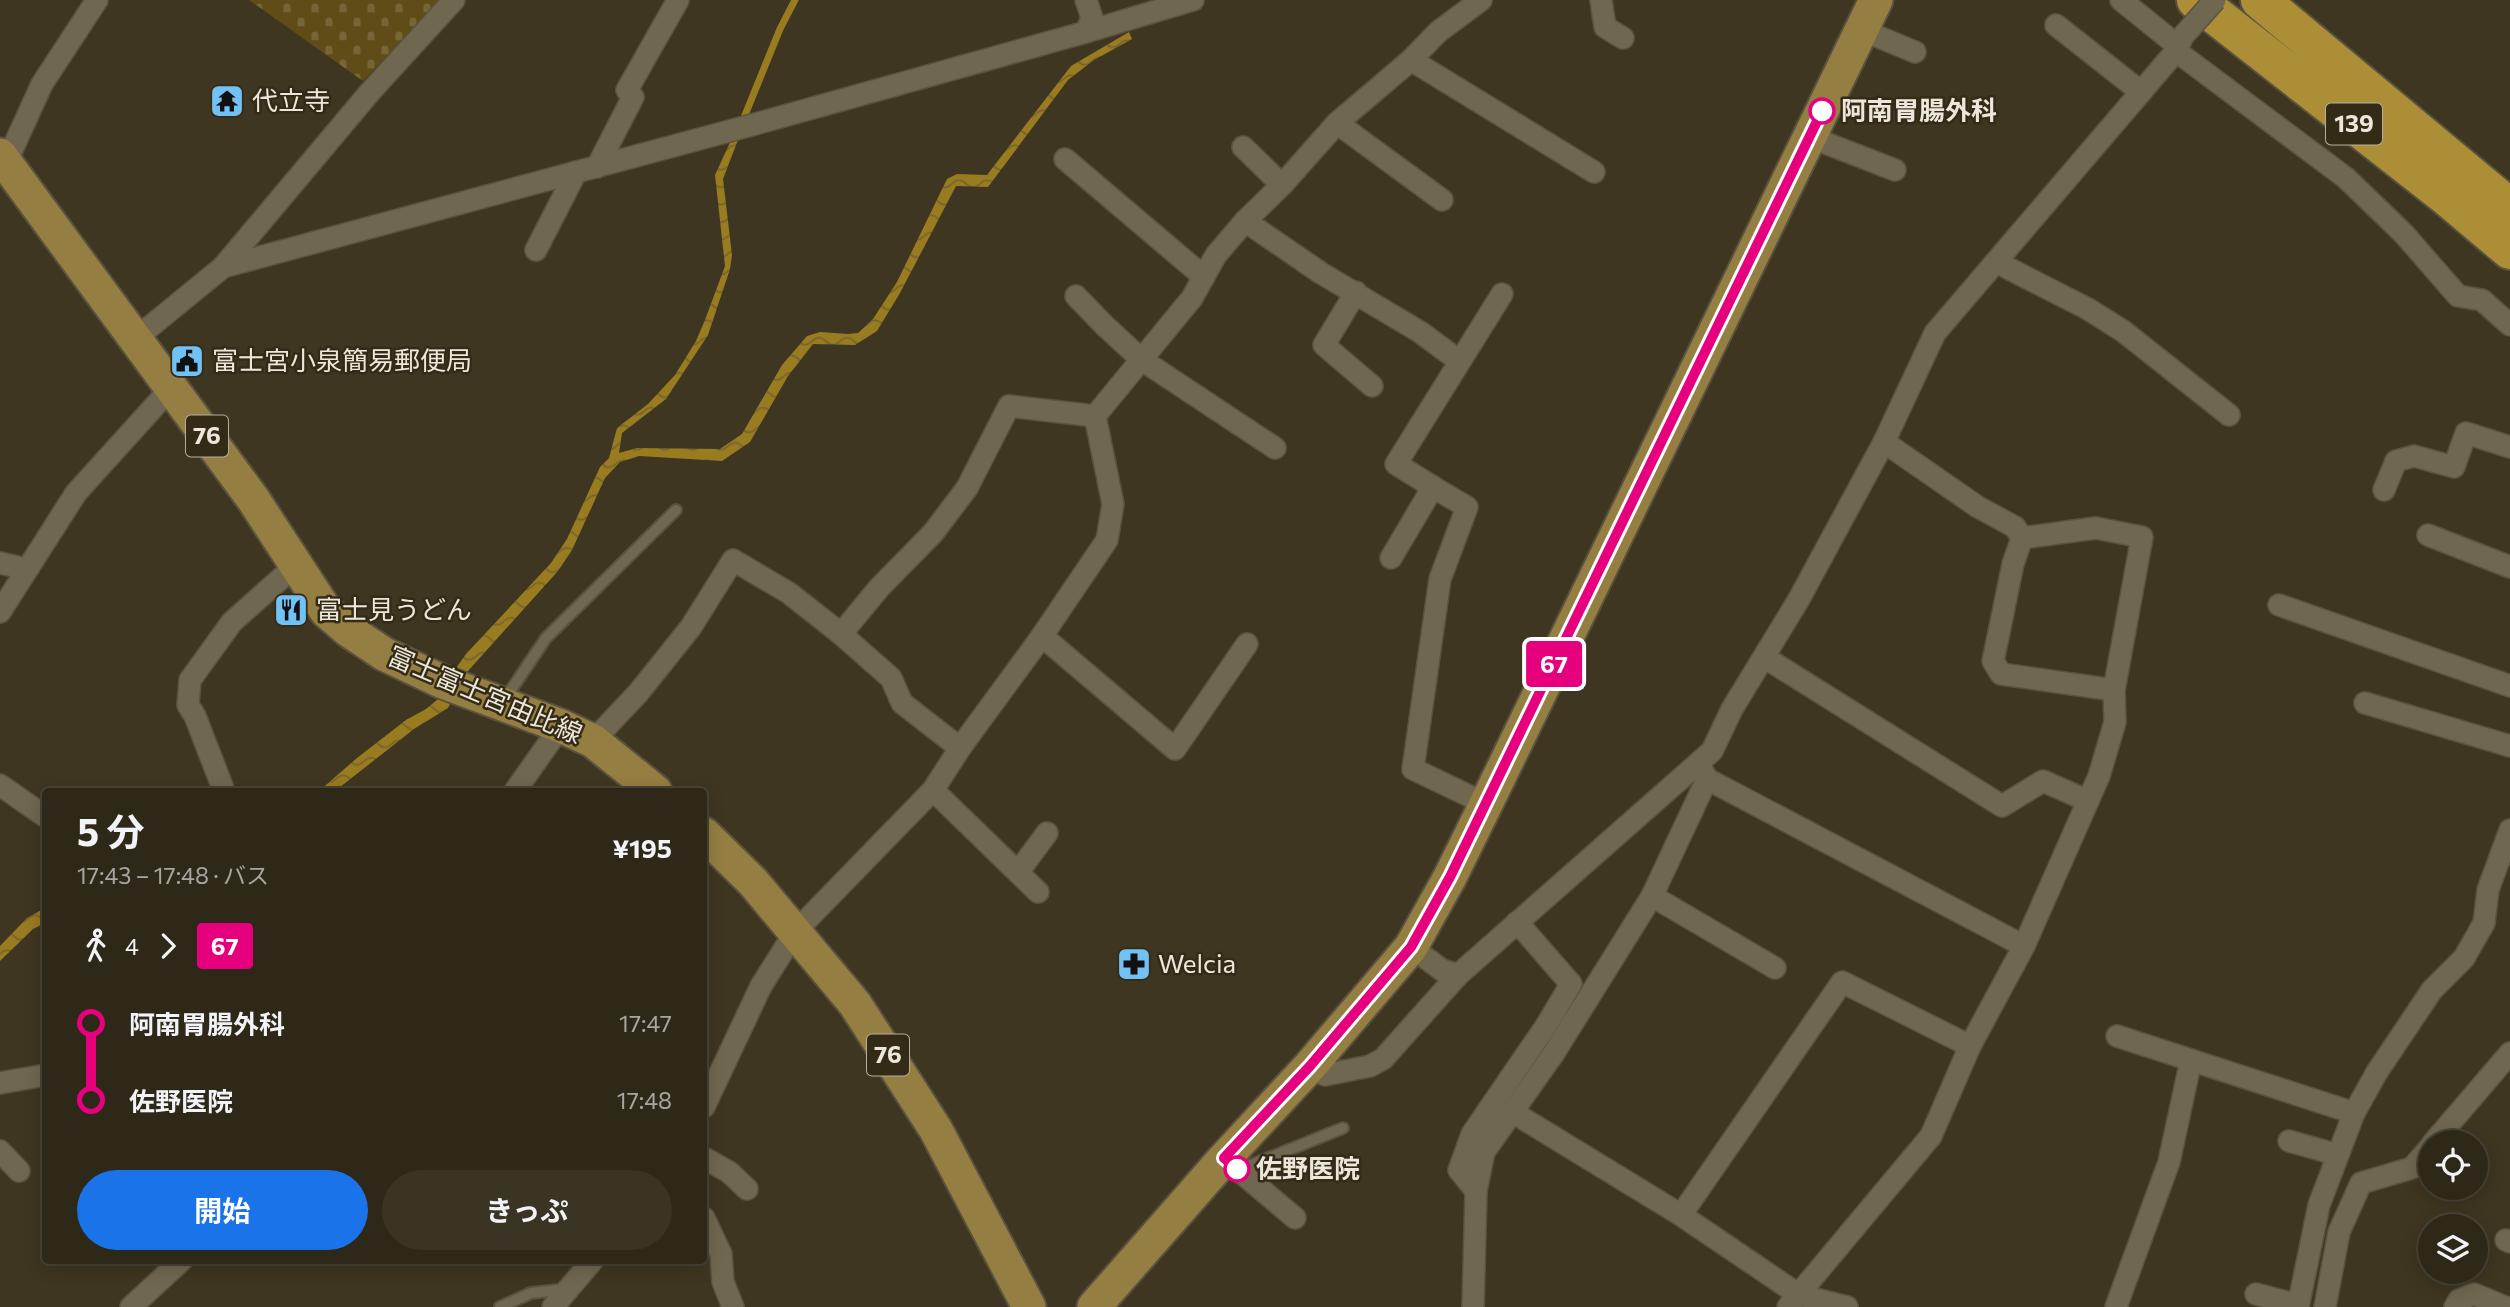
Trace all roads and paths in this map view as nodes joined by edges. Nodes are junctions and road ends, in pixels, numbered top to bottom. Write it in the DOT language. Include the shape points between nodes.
graph roads {
  1 [pos="97,0"];
  2 [pos="454,0"];
  3 [pos="678,0"];
  4 [pos="1086,0"];
  5 [pos="1193,0"];
  6 [pos="1481,0"];
  7 [pos="1601,0"];
  8 [pos="1876,0"];
  9 [pos="2121,0"];
  10 [pos="2196,0"];
  11 [pos="2215,0"];
  12 [pos="2260,0"];
  13 [pos="2295,0"];
  14 [pos="1167,4"];
  15 [pos="2056,25"];
  16 [pos="1862,30"];
  17 [pos="1086,33"];
  18 [pos="1623,38"];
  19 [pos="2179,44"];
  20 [pos="1915,52"];
  21 [pos="1411,60"];
  22 [pos="2141,92"];
  23 [pos="1337,124"];
  24 [pos="1810,137"];
  25 [pos="1243,146"];
  26 [pos="3,159"];
  27 [pos="1065,159"];
  28 [pos="597,167"];
  29 [pos="1895,170"];
  30 [pos="1594,172"];
  31 [pos="576,173"];
  32 [pos="1282,185"];
  33 [pos="1442,200"];
  34 [pos="2509,207"];
  35 [pos="1245,222"];
  36 [pos="536,250"];
  37 [pos="2510,250"];
  38 [pos="1996,262"];
  39 [pos="223,267"];
  40 [pos="1204,277"];
  41 [pos="1356,292"];
  42 [pos="1502,294"];
  43 [pos="1076,296"];
  44 [pos="2510,326"];
  45 [pos="135,339"];
  46 [pos="1142,360"];
  47 [pos="1458,360"];
  48 [pos="1372,386"];
  49 [pos="171,388"];
  50 [pos="2229,415"];
  51 [pos="1094,416"];
  52 [pos="1884,442"];
  53 [pos="2510,447"];
  54 [pos="1275,448"];
  55 [pos="1433,487"];
  56 [pos="2384,490"];
  57 [pos="676,510"];
  58 [pos="2428,535"];
  59 [pos="2021,538"];
  60 [pos="1391,558"];
  61 [pos="0,563"];
  62 [pos="296,565"];
  63 [pos="2510,567"];
  64 [pos="27,569"];
  65 [pos="2279,605"];
  66 [pos="0,612"];
  67 [pos="841,634"];
  68 [pos="1042,636"];
  69 [pos="1247,644"];
  70 [pos="1764,657"];
  71 [pos="2510,686"];
  72 [pos="2114,690"];
  73 [pos="502,703"];
  74 [pos="2365,703"];
  75 [pos="561,726"];
  76 [pos="593,741"];
  77 [pos="2510,746"];
  78 [pos="960,748"];
  79 [pos="1703,771"];
  80 [pos="0,785"];
  81 [pos="223,788"];
  82 [pos="517,788"];
  83 [pos="651,788"];
  84 [pos="933,790"];
  85 [pos="2088,800"];
  86 [pos="1486,804"];
  87 [pos="42,814"];
  88 [pos="2510,831"];
  89 [pos="1046,833"];
  90 [pos="707,837"];
  91 [pos="1018,872"];
  92 [pos="1038,892"];
  93 [pos="1652,896"];
  94 [pos="1517,922"];
  95 [pos="795,932"];
  96 [pos="2024,946"];
  97 [pos="1411,947"];
  98 [pos="1775,968"];
  99 [pos="1458,975"];
  100 [pos="2117,1036"];
  101 [pos="1970,1046"];
  102 [pos="2510,1053"];
  103 [pos="2191,1060"];
  104 [pos="1310,1066"];
  105 [pos="42,1076"];
  106 [pos="8,1081"];
  107 [pos="0,1095"];
  108 [pos="707,1101"];
  109 [pos="1514,1113"];
  110 [pos="2354,1113"];
  111 [pos="1343,1128"];
  112 [pos="2444,1130"];
  113 [pos="2289,1141"];
  114 [pos="0,1152"];
  115 [pos="2338,1155"];
  116 [pos="707,1160"];
  117 [pos="2418,1161"];
  118 [pos="1232,1164"];
  119 [pos="19,1171"];
  120 [pos="747,1189"];
  121 [pos="1476,1191"];
  122 [pos="1681,1215"];
  123 [pos="1295,1218"];
  124 [pos="707,1224"];
  125 [pos="178,1264"];
  126 [pos="589,1264"];
  127 [pos="566,1289"];
  128 [pos="2256,1294"];
  129 [pos="1793,1301"];
  130 [pos="2298,1306"];
  131 [pos="131,1307"];
  132 [pos="500,1307"];
  133 [pos="554,1307"];
  134 [pos="733,1307"];
  135 [pos="1030,1307"];
  136 [pos="1094,1307"];
  137 [pos="1473,1307"];
  138 [pos="1847,1307"];
  139 [pos="2116,1307"];
  140 [pos="2325,1307"];
  141 [pos="2455,1307"];
  142 [pos="2505,1307"];
  1 -- 26 [label="street" via="42,84"];
  2 -- 39 [label="street"];
  3 -- 28 [label="street" via="626,90 634,97"];
  4 -- 17 [label="street" via="1092,18"];
  5 -- 14 [label="street"];
  6 -- 21 [label="street" via="1438,32"];
  7 -- 18 [label="street" via="1605,27"];
  8 -- 16 [label="main road"];
  9 -- 19 [label="street"];
  10 -- 37 [label="highway, 139"];
  11 -- 19 [label="street, bridge"];
  12 -- 34 [label="highway, 139"];
  13 -- 34 [label="highway" via="2387,82"];
  14 -- 17 [label="street"];
  15 -- 22 [label="street"];
  16 -- 20 [label="street"];
  16 -- 24 [label="main road"];
  17 -- 28 [label="street"];
  19 -- 22 [label="street"];
  19 -- 44 [label="street" via="2346,178 2404,234 2458,296 2482,300"];
  21 -- 23 [label="street"];
  21 -- 30 [label="street"];
  22 -- 38 [label="street"];
  23 -- 32 [label="street"];
  23 -- 33 [label="street"];
  24 -- 29 [label="street"];
  24 -- 86 [label="main road"];
  25 -- 32 [label="street"];
  26 -- 45 [label="main road, 富士富士宮由比線 / 76"];
  27 -- 40 [label="street"];
  28 -- 31 [label="street"];
  31 -- 36 [label="street"];
  31 -- 39 [label="street"];
  32 -- 35 [label="street"];
  35 -- 40 [label="street" via="1216,255"];
  35 -- 41 [label="street"];
  38 -- 50 [label="street" via="2123,331"];
  38 -- 52 [label="street" via="1935,333"];
  39 -- 45 [label="street"];
  40 -- 46 [label="street"];
  41 -- 47 [label="street"];
  41 -- 48 [label="street" via="1324,345"];
  42 -- 47 [label="street"];
  43 -- 46 [label="street"];
  45 -- 49 [label="main road, 富士富士宮由比線 / 76"];
  46 -- 51 [label="street"];
  46 -- 54 [label="street"];
  47 -- 55 [label="street" via="1396,464"];
  49 -- 62 [label="main road, 富士富士宮由比線 / 76"];
  49 -- 64 [label="street" via="76,494"];
  51 -- 67 [label="street" via="1009,406 967,488 933,533"];
  51 -- 68 [label="street" via="1113,504 1107,540"];
  52 -- 59 [label="street" via="2015,527"];
  52 -- 70 [label="street"];
  53 -- 56 [label="street" via="2466,433 2454,467 2414,456 2396,461"];
  55 -- 60 [label="street"];
  55 -- 86 [label="street" via="1466,507 1440,579 1413,769"];
  57 -- 73 [label="lane" via="546,638"];
  58 -- 63 [label="street"];
  59 -- 72 [label="street" via="1993,661 2000,674"];
  59 -- 72 [label="street" via="2096,528 2142,537"];
  61 -- 64 [label="street"];
  62 -- 73 [label="main road, 富士富士宮由比線 / 76" via="326,611 348,630 384,654"];
  62 -- 81 [label="street" via="232,622 190,680 188,705"];
  64 -- 66 [label="street"];
  65 -- 71 [label="street"];
  67 -- 76 [label="street" via="789,593 733,560 691,627"];
  67 -- 78 [label="street" via="891,678 902,703"];
  68 -- 69 [label="street" via="1175,749"];
  68 -- 78 [label="street"];
  70 -- 79 [label="street" via="1732,709"];
  70 -- 85 [label="street" via="2002,806 2042,781"];
  72 -- 85 [label="street" via="2115,722"];
  73 -- 75 [label="main road, 富士富士宮由比線 / 76"];
  74 -- 77 [label="street"];
  75 -- 76 [label="main road, 富士富士宮由比線 / 76"];
  75 -- 82 [label="street"];
  76 -- 83 [label="main road, 富士富士宮由比線 / 76"];
  78 -- 84 [label="street"];
  79 -- 93 [label="street"];
  79 -- 94 [label="street"];
  79 -- 96 [label="street"];
  80 -- 87 [label="street"];
  84 -- 91 [label="street"];
  84 -- 95 [label="street"];
  85 -- 96 [label="street"];
  86 -- 97 [label="main road"];
  88 -- 110 [label="street" via="2488,890 2484,923 2464,958 2432,990"];
  89 -- 91 [label="street"];
  90 -- 95 [label="main road, 76"];
  91 -- 92 [label="street"];
  93 -- 98 [label="street"];
  93 -- 109 [label="street"];
  94 -- 99 [label="street"];
  94 -- 121 [label="street" via="1571,984 1472,1134 1459,1170"];
  95 -- 108 [label="street" via="761,986"];
  95 -- 135 [label="main road, 76" via="855,1004 936,1130"];
  96 -- 101 [label="street"];
  97 -- 99 [label="street" via="1442,970"];
  97 -- 104 [label="main road"];
  99 -- 104 [label="street" via="1383,1059 1325,1075"];
  100 -- 103 [label="street"];
  101 -- 122 [label="street" via="1842,982"];
  101 -- 129 [label="street" via="1931,1136"];
  102 -- 112 [label="street"];
  103 -- 110 [label="street"];
  103 -- 139 [label="street" via="2169,1162"];
  104 -- 118 [label="main road"];
  105 -- 106 [label="street"];
  106 -- 107 [label="lane"];
  109 -- 121 [label="street" via="1484,1152"];
  109 -- 122 [label="street"];
  110 -- 115 [label="street"];
  111 -- 118 [label="lane"];
  113 -- 115 [label="street"];
  114 -- 119 [label="street"];
  115 -- 130 [label="street" via="2319,1205"];
  116 -- 120 [label="street"];
  117 -- 140 [label="street" via="2412,1168 2361,1182 2339,1231"];
  118 -- 123 [label="street"];
  118 -- 136 [label="main road"];
  121 -- 137 [label="street"];
  122 -- 129 [label="street"];
  124 -- 134 [label="street" via="721,1254 723,1282"];
  125 -- 131 [label="street"];
  126 -- 127 [label="street"];
  127 -- 132 [label="lane" via="531,1293"];
  127 -- 133 [label="street"];
  128 -- 130 [label="street"];
  129 -- 138 [label="street"];
  141 -- 142 [label="street" via="2459,1300 2474,1294"];
}
